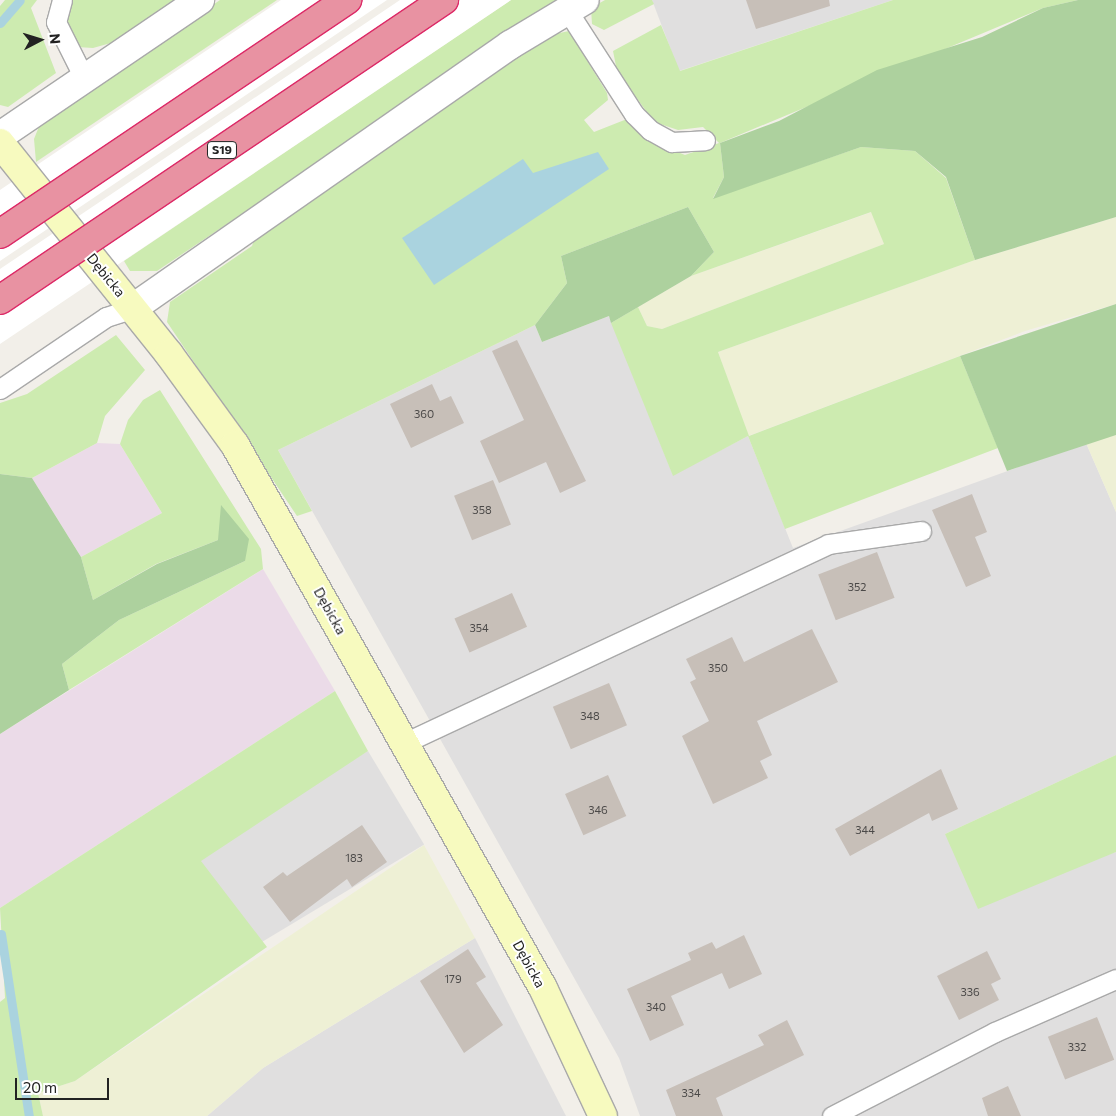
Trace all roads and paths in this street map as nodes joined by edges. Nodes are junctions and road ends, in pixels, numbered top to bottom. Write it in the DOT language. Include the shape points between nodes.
graph roads {
  1 [pos="62,0"];
  2 [pos="200,0"];
  3 [pos="347,0"];
  4 [pos="444,0"];
  5 [pos="576,5"];
  6 [pos="84,78"];
  7 [pos="0,136"];
  8 [pos="705,140"];
  9 [pos="0,143"];
  10 [pos="0,234"];
  11 [pos="0,300"];
  12 [pos="132,308"];
  13 [pos="0,389"];
  14 [pos="921,531"];
  15 [pos="404,743"];
  16 [pos="1116,979"];
  17 [pos="603,1116"];
  18 [pos="832,1116"];
  1 -- 6 [label="lane" via="56,22"];
  2 -- 6 [label="street"];
  3 -- 10 [label="highway, bridge"];
  4 -- 11 [label="highway, S19, bridge"];
  5 -- 8 [label="lane" via="634,114 650,130 672,142"];
  5 -- 12 [label="street" via="335,164"];
  6 -- 7 [label="street"];
  9 -- 12 [label="street, Dębicka"];
  12 -- 13 [label="lane" via="106,317"];
  12 -- 15 [label="street, Dębicka" via="236,445"];
  14 -- 15 [label="lane" via="828,544"];
  15 -- 17 [label="street, Dębicka" via="543,988"];
  16 -- 18 [label="lane" via="995,1032"];
}
